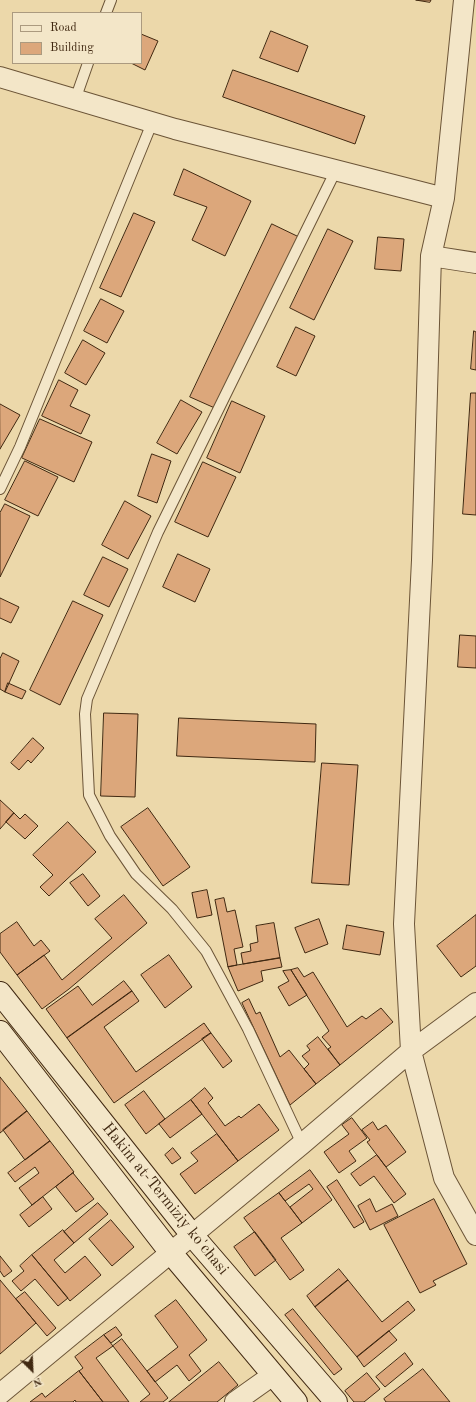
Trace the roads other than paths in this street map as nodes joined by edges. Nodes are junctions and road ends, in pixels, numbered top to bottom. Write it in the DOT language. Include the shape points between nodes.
graph roads {
  1 [pos="111,0"];
  2 [pos="464,0"];
  3 [pos="106,12"];
  4 [pos="88,64"];
  5 [pos="0,77"];
  6 [pos="75,100"];
  7 [pos="152,122"];
  8 [pos="336,170"];
  9 [pos="444,198"];
  10 [pos="431,256"];
  11 [pos="476,263"];
  12 [pos="0,489"];
  13 [pos="0,993"];
  14 [pos="476,1003"];
  15 [pos="0,1032"];
  16 [pos="411,1051"];
  17 [pos="302,1144"];
  18 [pos="192,1235"];
  19 [pos="476,1235"];
  20 [pos="171,1253"];
  21 [pos="273,1375"];
  22 [pos="0,1394"];
  23 [pos="235,1402"];
  24 [pos="296,1402"];
  25 [pos="336,1402"];
  1 -- 3 [label="lane"];
  2 -- 9 [label="street"];
  4 -- 6 [label="lane"];
  5 -- 6 [label="street"];
  6 -- 7 [label="street"];
  7 -- 8 [label="street"];
  7 -- 12 [label="lane" via="20,447"];
  8 -- 9 [label="street"];
  8 -- 17 [label="lane" via="158,532 87,699 85,714 90,795 110,836 136,874 172,909 206,951 248,1029"];
  9 -- 10 [label="street"];
  10 -- 11 [label="street"];
  10 -- 16 [label="street" via="422,560 404,924"];
  13 -- 18 [label="main road, Hakim at-Termiziy ko'chasi"];
  14 -- 16 [label="street"];
  15 -- 20 [label="main road, Hakim at-Termiziy ko'chasi"];
  16 -- 17 [label="street"];
  16 -- 19 [label="street" via="444,1178"];
  17 -- 18 [label="street"];
  18 -- 20 [label="street"];
  18 -- 25 [label="main road, Hakim at-Termiziy ko'chasi"];
  20 -- 21 [label="main road, Hakim at-Termiziy ko'chasi"];
  20 -- 22 [label="street"];
  21 -- 23 [label="street"];
  21 -- 24 [label="main road, Hakim at-Termiziy ko'chasi"];
}
